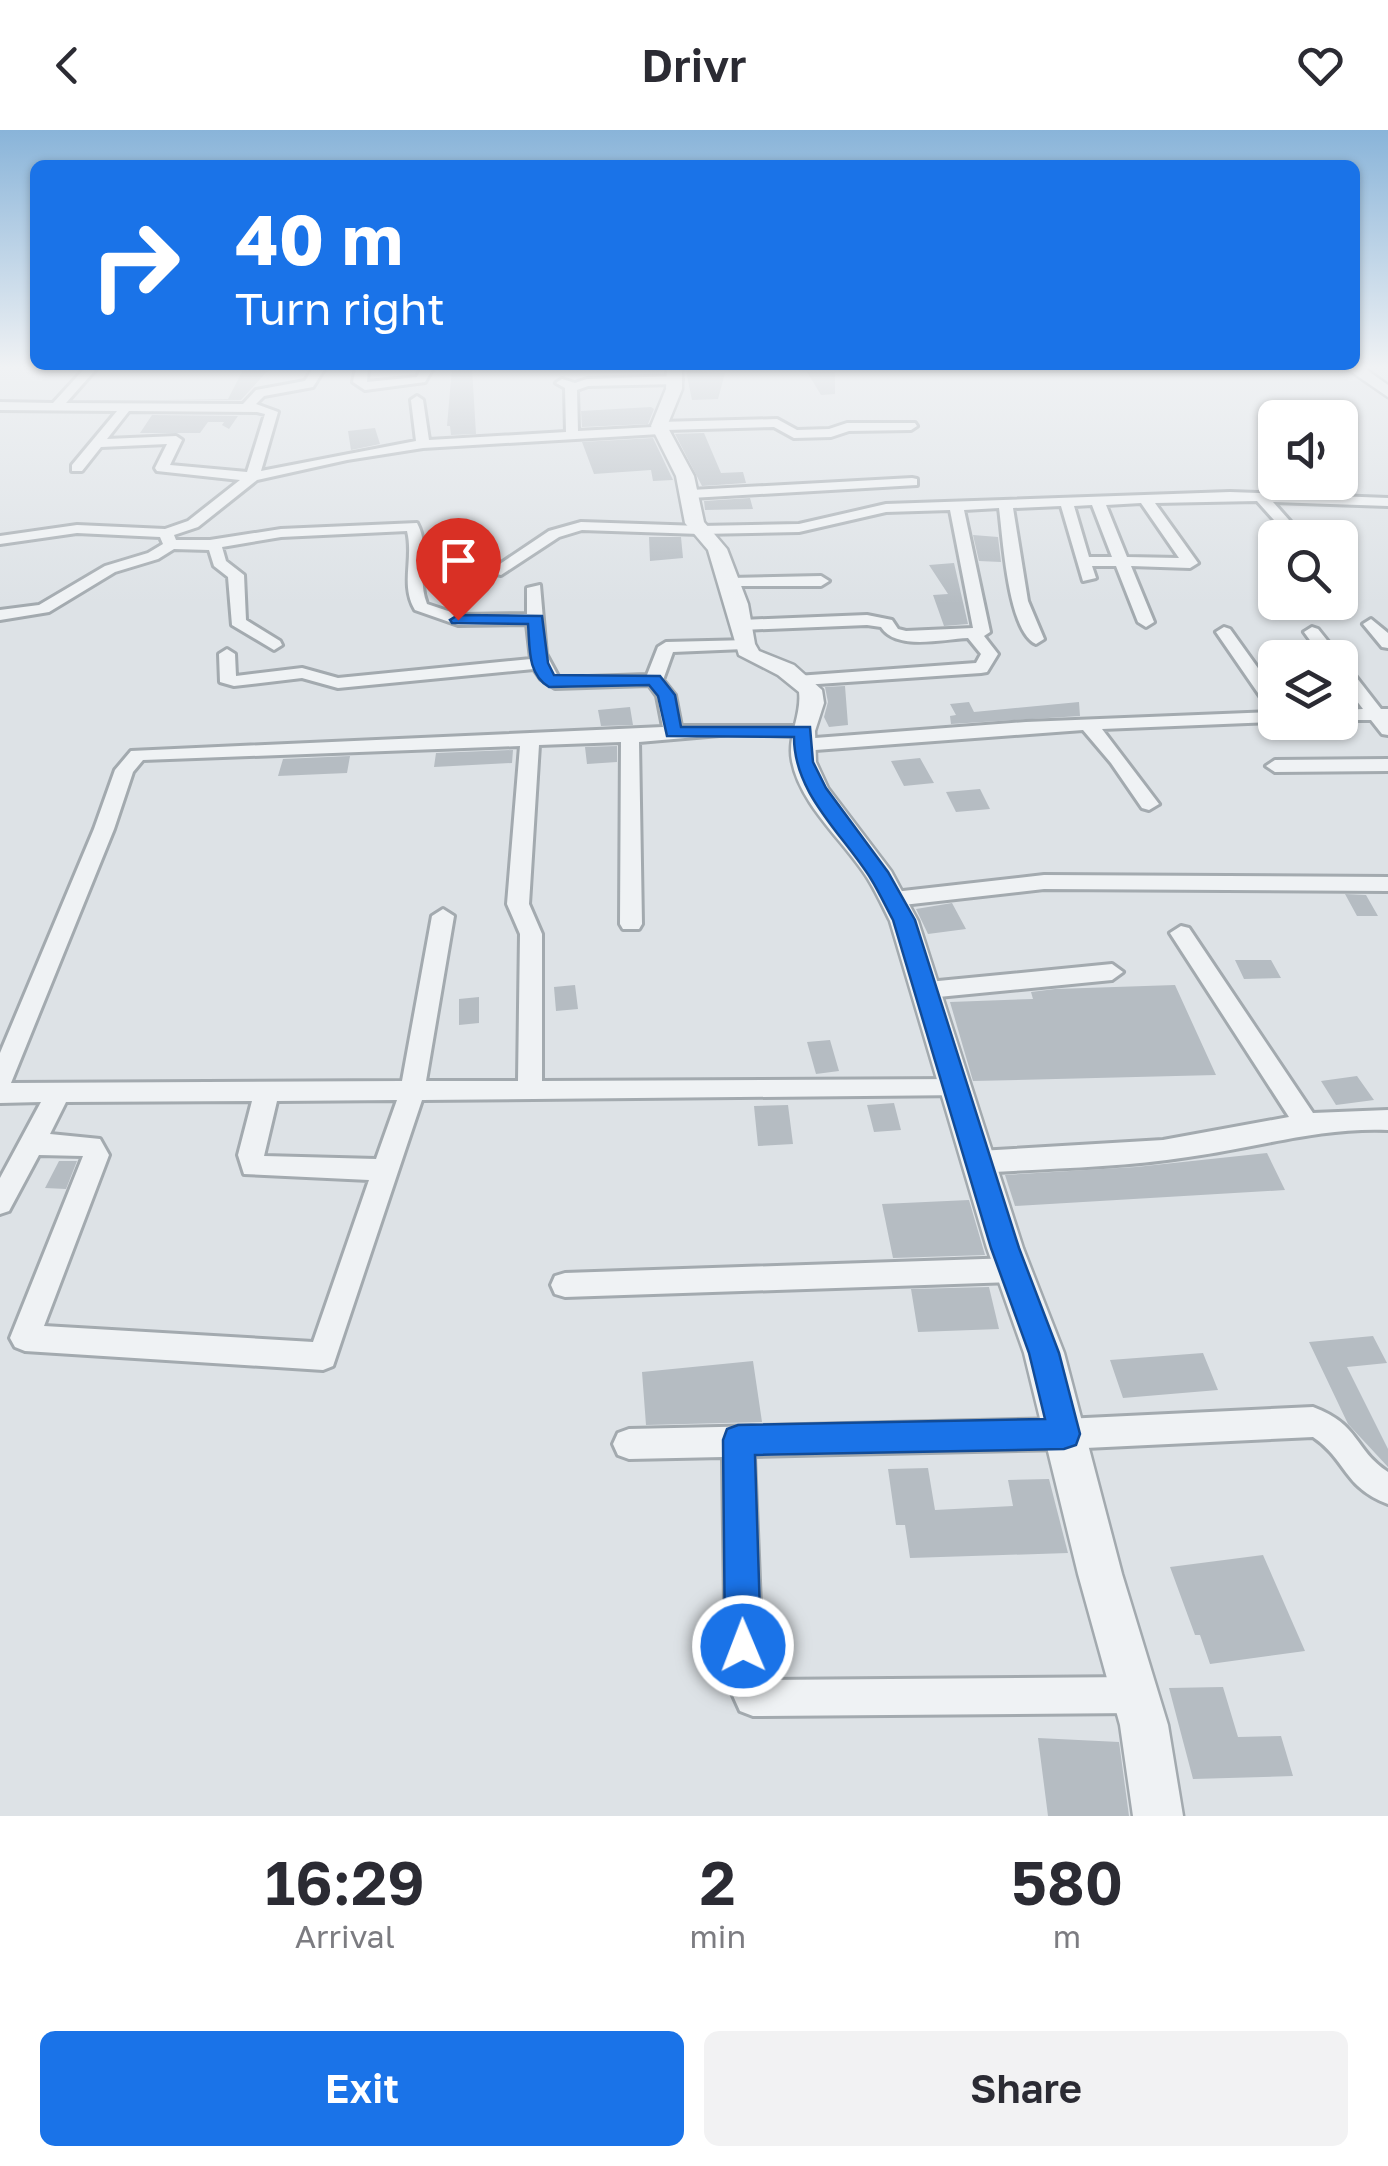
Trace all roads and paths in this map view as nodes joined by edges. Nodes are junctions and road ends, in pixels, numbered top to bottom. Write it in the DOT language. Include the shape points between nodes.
graph roads {
  1 [pos="95,447"];
  2 [pos="173,447"];
  3 [pos="261,447"];
  4 [pos="407,447"];
  5 [pos="670,447"];
  6 [pos="77,468"];
  7 [pos="252,477"];
  8 [pos="912,482"];
  9 [pos="690,494"];
  10 [pos="1258,496"];
  11 [pos="1146,500"];
  12 [pos="1264,500"];
  13 [pos="1345,500"];
  14 [pos="1388,502"];
  15 [pos="1098,503"];
  16 [pos="1067,504"];
  17 [pos="1006,506"];
  18 [pos="956,507"];
  19 [pos="1282,520"];
  20 [pos="700,530"];
  21 [pos="118,532"];
  22 [pos="168,539"];
  23 [pos="0,540"];
  24 [pos="211,544"];
  25 [pos="1083,561"];
  26 [pos="1122,563"];
  27 [pos="110,569"];
  28 [pos="496,572"];
  29 [pos="1088,578"];
  30 [pos="822,581"];
  31 [pos="730,583"];
  32 [pos="534,588"];
  33 [pos="0,614"];
  34 [pos="536,619"];
  35 [pos="1146,622"];
  36 [pos="1371,624"];
  37 [pos="1224,632"];
  38 [pos="1312,632"];
  39 [pos="743,634"];
  40 [pos="974,634"];
  41 [pos="1036,639"];
  42 [pos="1318,640"];
  43 [pos="1388,643"];
  44 [pos="274,645"];
  45 [pos="227,654"];
  46 [pos="539,663"];
  47 [pos="654,680"];
  48 [pos="804,680"];
  49 [pos="1258,681"];
  50 [pos="1358,689"];
  51 [pos="1258,718"];
  52 [pos="1358,718"];
  53 [pos="1384,720"];
  54 [pos="1087,724"];
  55 [pos="673,732"];
  56 [pos="635,736"];
  57 [pos="530,738"];
  58 [pos="803,738"];
  59 [pos="1388,765"];
  60 [pos="1275,766"];
  61 [pos="1148,804"];
  62 [pos="1388,884"];
  63 [pos="894,899"];
  64 [pos="443,916"];
  65 [pos="631,924"];
  66 [pos="1181,934"];
  67 [pos="1112,972"];
  68 [pos="928,990"];
  69 [pos="0,1082"];
  70 [pos="958,1088"];
  71 [pos="268,1092"];
  72 [pos="412,1092"];
  73 [pos="530,1092"];
  74 [pos="0,1093"];
  75 [pos="58,1093"];
  76 [pos="1388,1120"];
  77 [pos="1307,1124"];
  78 [pos="31,1144"];
  79 [pos="979,1162"];
  80 [pos="386,1170"];
  81 [pos="0,1203"];
  82 [pos="1013,1270"];
  83 [pos="566,1286"];
  84 [pos="1064,1434"];
  85 [pos="738,1440"];
  86 [pos="629,1444"];
  87 [pos="1388,1488"];
  88 [pos="1135,1696"];
  89 [pos="1158,1816"];
  1 -- 6 [label="street"];
  2 -- 7 [label="street" via="162,468"];
  3 -- 7 [label="street"];
  4 -- 7 [label="street"];
  5 -- 9 [label="street"];
  7 -- 22 [label="street"];
  8 -- 9 [label="street"];
  9 -- 20 [label="street"];
  10 -- 11 [label="street"];
  11 -- 15 [label="street"];
  11 -- 26 [label="street" via="1190,563"];
  12 -- 19 [label="street"];
  13 -- 14 [label="street"];
  15 -- 16 [label="street"];
  15 -- 26 [label="street"];
  16 -- 17 [label="street"];
  16 -- 25 [label="street"];
  17 -- 18 [label="street"];
  17 -- 41 [label="street" via="1020,601"];
  18 -- 20 [label="street" via="867,510 799,528"];
  18 -- 40 [label="street" via="983,628"];
  20 -- 28 [label="street" via="581,526 554,534"];
  20 -- 31 [label="street" via="717,548"];
  21 -- 22 [label="street"];
  21 -- 23 [label="street" via="58,530"];
  21 -- 27 [label="street"];
  22 -- 24 [label="street"];
  22 -- 27 [label="street" via="152,556"];
  24 -- 34 [label="street" via="412,526 420,608 458,620"];
  24 -- 44 [label="street" via="219,563 236,575 238,622"];
  25 -- 26 [label="street"];
  25 -- 29 [label="street"];
  26 -- 35 [label="street"];
  27 -- 33 [label="street" via="49,606"];
  30 -- 31 [label="street"];
  31 -- 39 [label="street"];
  32 -- 34 [label="street"];
  34 -- 46 [label="street"];
  36 -- 43 [label="street"];
  37 -- 49 [label="street"];
  38 -- 42 [label="street"];
  39 -- 40 [label="street" via="878,620 898,636"];
  39 -- 47 [label="street" via="666,648"];
  39 -- 48 [label="street" via="750,655"];
  40 -- 48 [label="street" via="990,654 981,668"];
  45 -- 46 [label="street" via="226,678 234,681 302,673 338,684"];
  46 -- 47 [label="street" via="555,683"];
  47 -- 55 [label="street" via="666,695"];
  48 -- 58 [label="street" via="812,703"];
  50 -- 53 [label="street"];
  51 -- 54 [label="street"];
  52 -- 53 [label="street"];
  54 -- 58 [label="street"];
  54 -- 61 [label="street"];
  55 -- 56 [label="street"];
  55 -- 58 [label="street"];
  56 -- 57 [label="street"];
  56 -- 65 [label="street"];
  57 -- 69 [label="street" via="138,754 124,770"];
  57 -- 73 [label="street" via="518,904 531,934"];
  58 -- 63 [label="street" via="816,789"];
  59 -- 60 [label="street"];
  62 -- 63 [label="street" via="1044,882"];
  63 -- 68 [label="street"];
  64 -- 72 [label="street"];
  66 -- 77 [label="street"];
  67 -- 68 [label="street"];
  68 -- 70 [label="street"];
  70 -- 73 [label="street"];
  70 -- 79 [label="street"];
  71 -- 72 [label="street"];
  71 -- 75 [label="street"];
  71 -- 80 [label="street" via="253,1166"];
  72 -- 73 [label="street"];
  72 -- 80 [label="street"];
  74 -- 75 [label="street"];
  75 -- 78 [label="street"];
  76 -- 77 [label="street"];
  77 -- 79 [label="street" via="1184,1148"];
  78 -- 80 [label="street" via="91,1146 96,1155 26,1329 28,1340 320,1358"];
  78 -- 81 [label="street"];
  79 -- 82 [label="street"];
  82 -- 83 [label="street"];
  82 -- 84 [label="street"];
  84 -- 85 [label="street"];
  84 -- 87 [label="street" via="1313,1422 1336,1432 1368,1479"];
  84 -- 88 [label="street"];
  85 -- 86 [label="street"];
  85 -- 88 [label="street" via="744,1680 754,1698"];
  88 -- 89 [label="street"];
}
